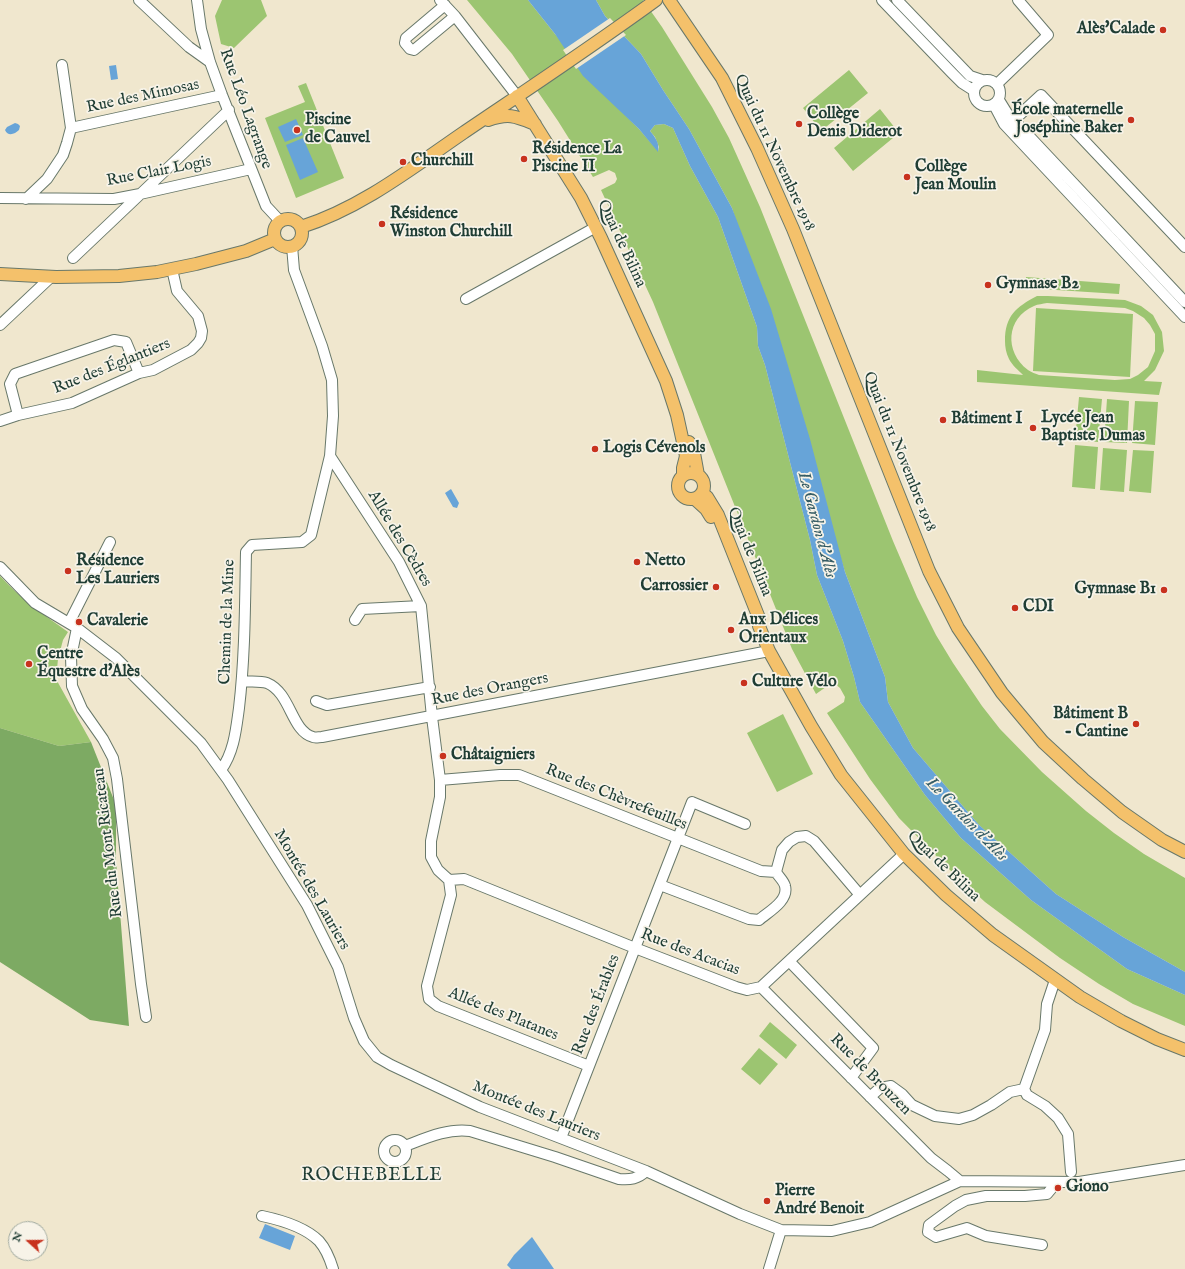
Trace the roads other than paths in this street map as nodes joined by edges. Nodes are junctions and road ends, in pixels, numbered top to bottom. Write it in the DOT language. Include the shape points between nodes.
graph roads {
  1 [pos="139,0"];
  2 [pos="197,0"];
  3 [pos="669,0"];
  4 [pos="882,0"];
  5 [pos="897,0"];
  6 [pos="1018,0"];
  7 [pos="655,1"];
  8 [pos="442,3"];
  9 [pos="455,16"];
  10 [pos="210,62"];
  11 [pos="62,65"];
  12 [pos="982,80"];
  13 [pos="997,84"];
  14 [pos="974,90"];
  15 [pos="522,93"];
  16 [pos="222,95"];
  17 [pos="996,102"];
  18 [pos="229,110"];
  19 [pos="1014,120"];
  20 [pos="478,123"];
  21 [pos="534,124"];
  22 [pos="71,128"];
  23 [pos="251,169"];
  24 [pos="140,194"];
  25 [pos="0,198"];
  26 [pos="26,199"];
  27 [pos="280,221"];
  28 [pos="301,227"];
  29 [pos="596,227"];
  30 [pos="275,239"];
  31 [pos="292,246"];
  32 [pos="1185,247"];
  33 [pos="73,258"];
  34 [pos="172,269"];
  35 [pos="0,274"];
  36 [pos="51,278"];
  37 [pos="466,299"];
  38 [pos="1185,302"];
  39 [pos="1185,317"];
  40 [pos="0,325"];
  41 [pos="139,373"];
  42 [pos="18,415"];
  43 [pos="677,415"];
  44 [pos="0,421"];
  45 [pos="330,456"];
  46 [pos="683,475"];
  47 [pos="698,475"];
  48 [pos="699,496"];
  49 [pos="110,542"];
  50 [pos="0,567"];
  51 [pos="421,606"];
  52 [pos="355,620"];
  53 [pos="73,626"];
  54 [pos="769,651"];
  55 [pos="242,681"];
  56 [pos="430,688"];
  57 [pos="316,701"];
  58 [pos="432,717"];
  59 [pos="221,770"];
  60 [pos="440,780"];
  61 [pos="745,824"];
  62 [pos="678,838"];
  63 [pos="1185,852"];
  64 [pos="904,854"];
  65 [pos="776,872"];
  66 [pos="449,880"];
  67 [pos="660,885"];
  68 [pos="860,895"];
  69 [pos="635,948"];
  70 [pos="789,961"];
  71 [pos="1055,980"];
  72 [pos="761,987"];
  73 [pos="146,1017"];
  74 [pos="1185,1050"];
  75 [pos="589,1066"];
  76 [pos="851,1078"];
  77 [pos="1024,1089"];
  78 [pos="870,1098"];
  79 [pos="561,1138"];
  80 [pos="406,1146"];
  81 [pos="1185,1165"];
  82 [pos="646,1172"];
  83 [pos="1071,1172"];
  84 [pos="960,1181"];
  85 [pos="1054,1182"];
  86 [pos="262,1216"];
  87 [pos="781,1230"];
  88 [pos="1042,1245"];
  89 [pos="333,1269"];
  90 [pos="769,1269"];
  1 -- 10 [label="street" via="189,47"];
  2 -- 10 [label="street, Rue Léo Lagrange" via="201,29"];
  3 -- 63 [label="main road, Quai du 11 Novembre 1918" via="722,78 757,148 793,229 929,571 958,628 1002,693 1042,742 1122,812 1162,840"];
  4 -- 14 [label="street" via="962,83"];
  5 -- 12 [label="street" via="970,76"];
  6 -- 13 [label="street" via="1048,35"];
  7 -- 15 [label="main road"];
  8 -- 9 [label="street"];
  8 -- 9 [label="street" via="406,38 405,43 410,49 414,50"];
  9 -- 15 [label="street"];
  10 -- 16 [label="street, Rue Léo Lagrange"];
  11 -- 22 [label="street, Rue des Mimosas"];
  12 -- 13 [label="street" via="989,79"];
  12 -- 14 [label="street"];
  13 -- 17 [label="street" via="1001,92"];
  14 -- 17 [label="street" via="973,94 980,105"];
  15 -- 20 [label="main road"];
  15 -- 21 [label="main road, Quai de Bilina"];
  16 -- 18 [label="street, Rue Léo Lagrange"];
  16 -- 22 [label="street, Rue des Mimosas"];
  17 -- 19 [label="street"];
  17 -- 39 [label="street" via="1004,124"];
  18 -- 23 [label="street, Rue Léo Lagrange"];
  18 -- 24 [label="street"];
  19 -- 32 [label="street" via="1041,95"];
  19 -- 38 [label="street"];
  20 -- 21 [label="main road" via="509,115"];
  20 -- 28 [label="main road" via="347,208"];
  21 -- 29 [label="main road, Quai de Bilina" via="581,198"];
  22 -- 26 [label="street, Rue des Mimosas" via="63,155 47,179"];
  23 -- 24 [label="street, Rue Clair Logis"];
  23 -- 27 [label="street, Rue Léo Lagrange" via="266,206"];
  24 -- 26 [label="street, Rue Clair Logis" via="114,198"];
  24 -- 33 [label="street"];
  25 -- 26 [label="street, Rue Clair Logis"];
  27 -- 28 [label="main road" via="292,219"];
  27 -- 30 [label="main road" via="275,227"];
  28 -- 31 [label="main road" via="301,239"];
  29 -- 37 [label="street"];
  29 -- 43 [label="main road, Quai de Bilina" via="666,382"];
  30 -- 31 [label="main road" via="284,246"];
  30 -- 34 [label="main road" via="246,250"];
  31 -- 45 [label="street, Chemin de la Mine" via="294,270 332,380"];
  34 -- 36 [label="main road" via="119,276"];
  34 -- 41 [label="street, Rue des Églantiers" via="177,291 198,316 201,338 191,350 153,370"];
  35 -- 36 [label="main road"];
  36 -- 40 [label="street"];
  41 -- 42 [label="street, Rue des Églantiers" via="72,403"];
  41 -- 42 [label="street" via="126,342 114,340 15,374 10,384"];
  42 -- 44 [label="street, Rue des Églantiers"];
  43 -- 46 [label="main road, Quai de Bilina" via="686,456"];
  43 -- 47 [label="main road, Quai de Bilina" via="694,453"];
  45 -- 51 [label="street, Allée des Cèdres" via="399,562"];
  45 -- 55 [label="street, Chemin de la Mine" via="311,535 302,542 252,545 246,552"];
  46 -- 47 [label="main road"];
  46 -- 48 [label="main road" via="678,485 680,494 687,499"];
  47 -- 48 [label="main road" via="703,481 704,488"];
  48 -- 54 [label="main road, Quai de Bilina" via="716,526 752,621 758,626"];
  49 -- 53 [label="street, Rue du Mont Ricateau"];
  50 -- 53 [label="street, Montée des Lauriers" via="35,603"];
  51 -- 52 [label="street" via="362,609"];
  51 -- 56 [label="street, Allée des Cèdres"];
  53 -- 59 [label="street, Montée des Lauriers" via="126,667 201,743"];
  53 -- 73 [label="street, Rue du Mont Ricateau" via="72,686 82,708 113,758 117,779"];
  54 -- 58 [label="street, Rue des Orangers"];
  54 -- 64 [label="main road, Quai de Bilina" via="810,726 841,775"];
  55 -- 58 [label="street, Rue des Orangers" via="266,683 274,687 283,696 301,730 312,737 322,738"];
  55 -- 59 [label="street, Chemin de la Mine" via="235,736 227,761"];
  56 -- 57 [label="street" via="327,705"];
  56 -- 58 [label="street, Allée des Cèdres"];
  58 -- 60 [label="street, Allée des Cèdres"];
  59 -- 79 [label="street, Montée des Lauriers" via="307,905 338,967 364,1041 377,1057 480,1107"];
  60 -- 62 [label="street, Rue des Chèvrefeuilles" via="519,775"];
  60 -- 66 [label="street, Allée des Cèdres" via="431,857 438,870"];
  61 -- 62 [label="street, Rue des Érables" via="692,802"];
  62 -- 65 [label="street, Rue des Chèvrefeuilles" via="761,872"];
  62 -- 67 [label="street, Rue des Érables"];
  64 -- 68 [label="street"];
  64 -- 71 [label="main road, Quai de Bilina" via="987,930"];
  65 -- 67 [label="street" via="785,885 785,895 781,902 759,920 749,919"];
  65 -- 68 [label="street" via="782,850 797,837 806,836 814,841"];
  66 -- 69 [label="street, Rue des Acacias" via="464,879"];
  66 -- 75 [label="street, Allée des Platanes" via="451,895 427,986 429,999 438,1006"];
  67 -- 69 [label="street, Rue des Érables"];
  68 -- 70 [label="street"];
  69 -- 72 [label="street, Rue des Acacias" via="736,987 746,990"];
  69 -- 75 [label="street, Rue des Érables"];
  70 -- 72 [label="street"];
  70 -- 76 [label="street" via="873,1048"];
  71 -- 74 [label="main road, Quai de Bilina" via="1121,1021"];
  71 -- 77 [label="street" via="1047,1004 1045,1030"];
  72 -- 76 [label="street, Rue de Brouzen"];
  75 -- 79 [label="street, Rue des Érables"];
  76 -- 78 [label="street, Rue de Brouzen"];
  77 -- 78 [label="street" via="1010,1092 973,1115 958,1119 935,1116 912,1105 891,1086 880,1088"];
  77 -- 83 [label="street" via="1027,1095 1058,1118 1068,1134"];
  78 -- 84 [label="street, Rue de Brouzen" via="930,1158"];
  79 -- 82 [label="street, Montée des Lauriers"];
  80 -- 82 [label="street" via="458,1129 555,1157 619,1179 639,1178"];
  81 -- 85 [label="street" via="1079,1182"];
  82 -- 87 [label="street, Montée des Lauriers"];
  84 -- 85 [label="street"];
  84 -- 87 [label="street" via="870,1222 832,1231"];
  85 -- 88 [label="street" via="1047,1194 986,1196 966,1200 929,1225 928,1232 936,1237 967,1228 986,1236"];
  86 -- 89 [label="street" via="297,1226 318,1241"];
  87 -- 90 [label="street"];
}
